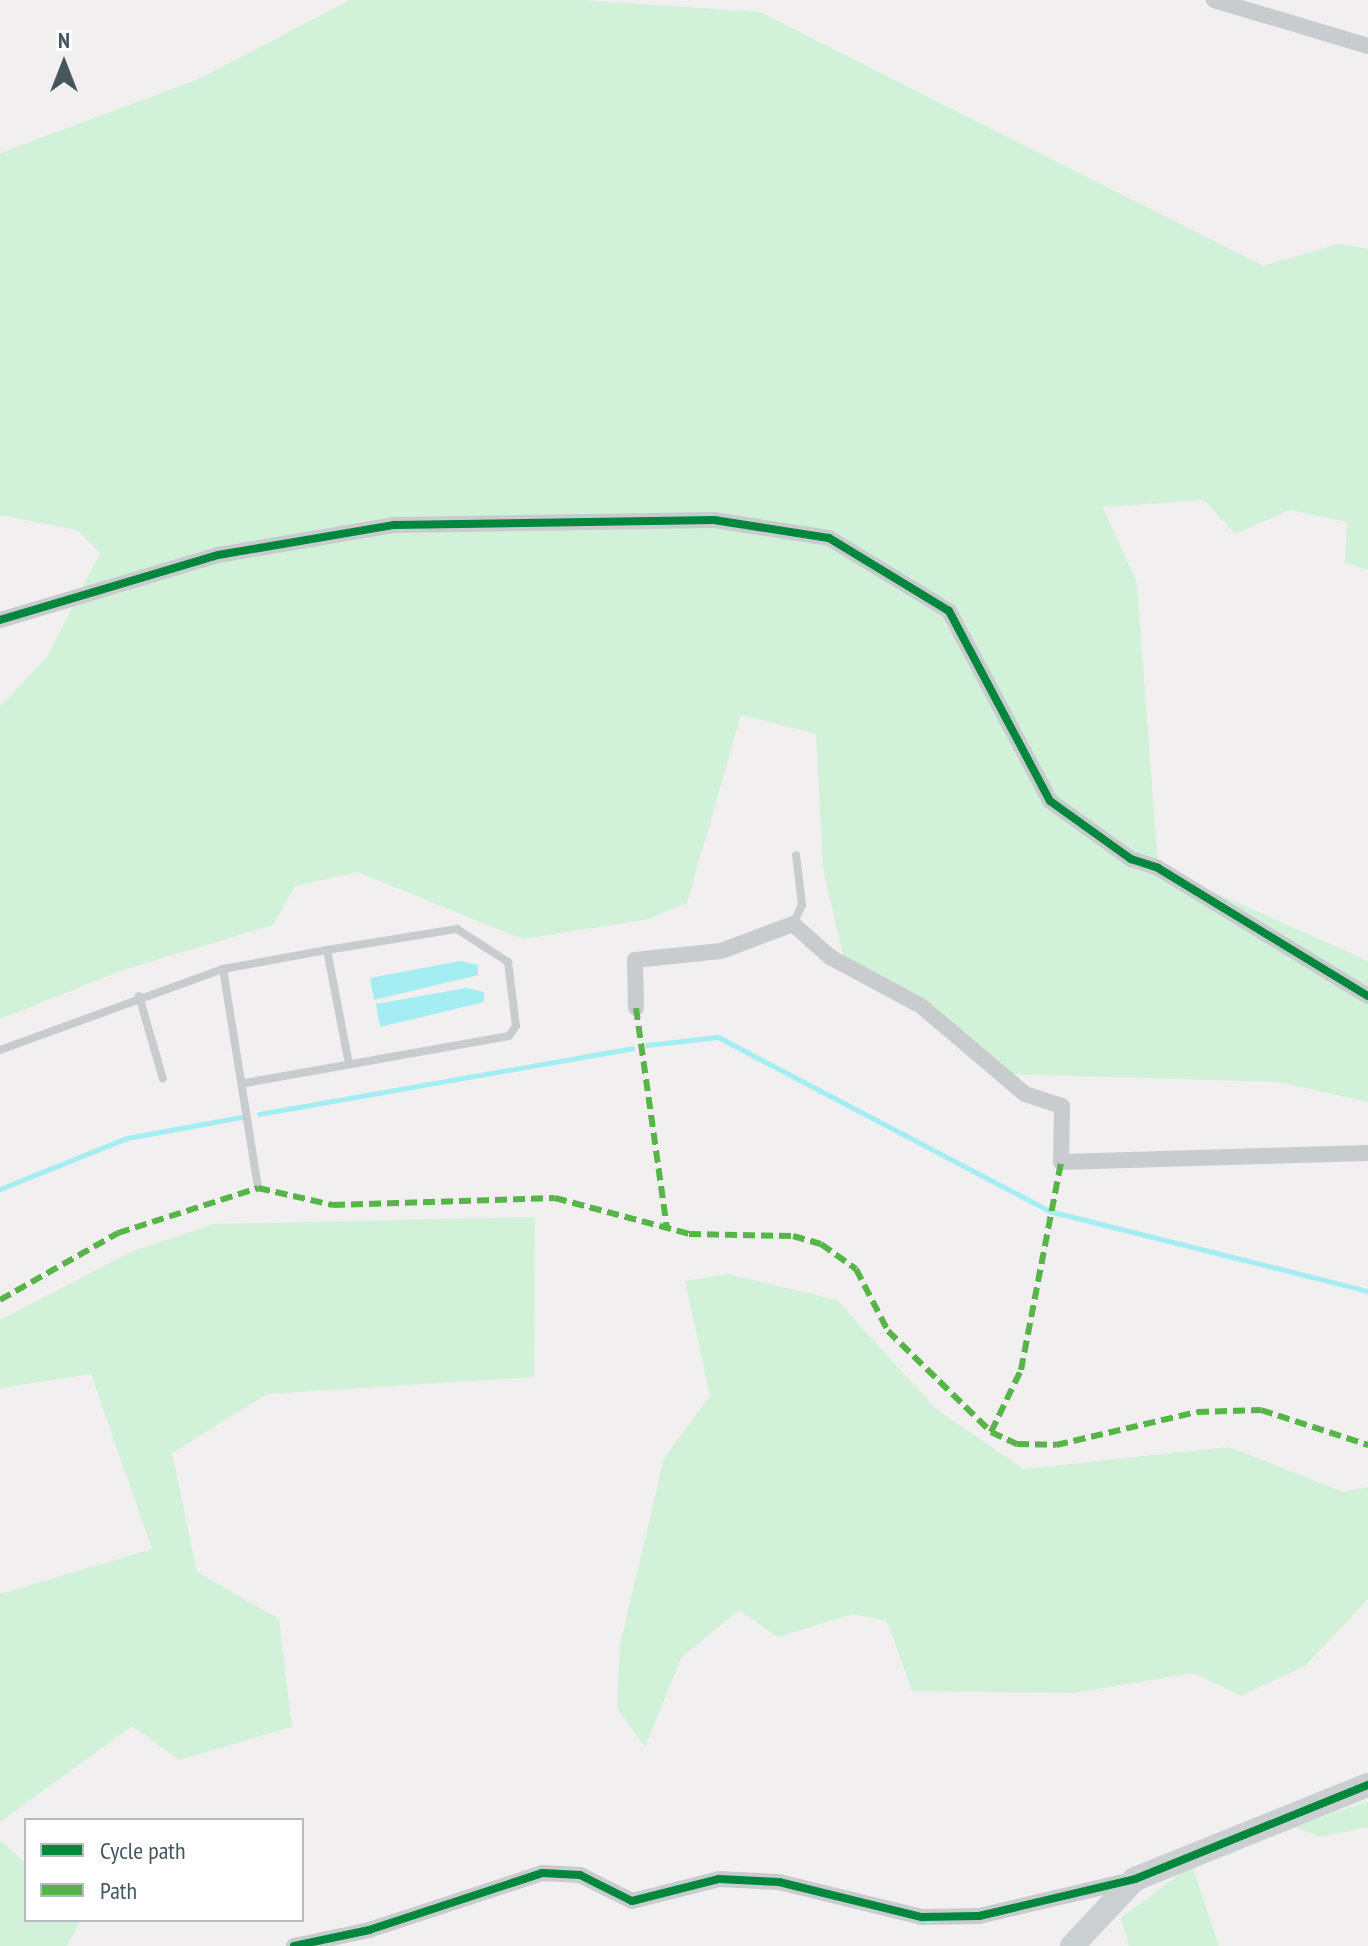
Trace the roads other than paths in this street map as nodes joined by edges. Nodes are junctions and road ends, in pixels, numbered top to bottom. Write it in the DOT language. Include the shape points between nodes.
graph roads {
  1 [pos="1214,0"];
  2 [pos="1368,46"];
  3 [pos="0,620"];
  4 [pos="796,855"];
  5 [pos="793,924"];
  6 [pos="327,950"];
  7 [pos="223,969"];
  8 [pos="139,996"];
  9 [pos="1368,996"];
  10 [pos="636,1008"];
  11 [pos="0,1050"];
  12 [pos="349,1064"];
  13 [pos="163,1079"];
  14 [pos="245,1083"];
  15 [pos="1368,1153"];
  16 [pos="258,1188"];
  17 [pos="1368,1785"];
  18 [pos="1135,1879"];
  19 [pos="294,1946"];
  20 [pos="1072,1946"];
  1 -- 2 [label="street"];
  3 -- 9 [label="street" via="218,555 394,525 714,520 829,538 949,611 1050,801 1100,840"];
  4 -- 5 [label="lane" via="802,905"];
  5 -- 10 [label="street" via="721,951 635,960"];
  5 -- 15 [label="street" via="830,957 921,1006 1025,1094 1062,1106 1061,1162"];
  6 -- 7 [label="lane"];
  6 -- 12 [label="lane"];
  6 -- 12 [label="lane" via="457,929 508,962 516,1026 509,1036"];
  7 -- 8 [label="lane"];
  7 -- 14 [label="lane"];
  8 -- 11 [label="lane"];
  8 -- 13 [label="lane"];
  12 -- 14 [label="lane"];
  14 -- 16 [label="lane"];
  17 -- 18 [label="street"];
  18 -- 19 [label="street" via="979,1916 922,1917 779,1882 719,1879 632,1901 580,1875 542,1873 369,1930"];
  18 -- 20 [label="street"];
}
